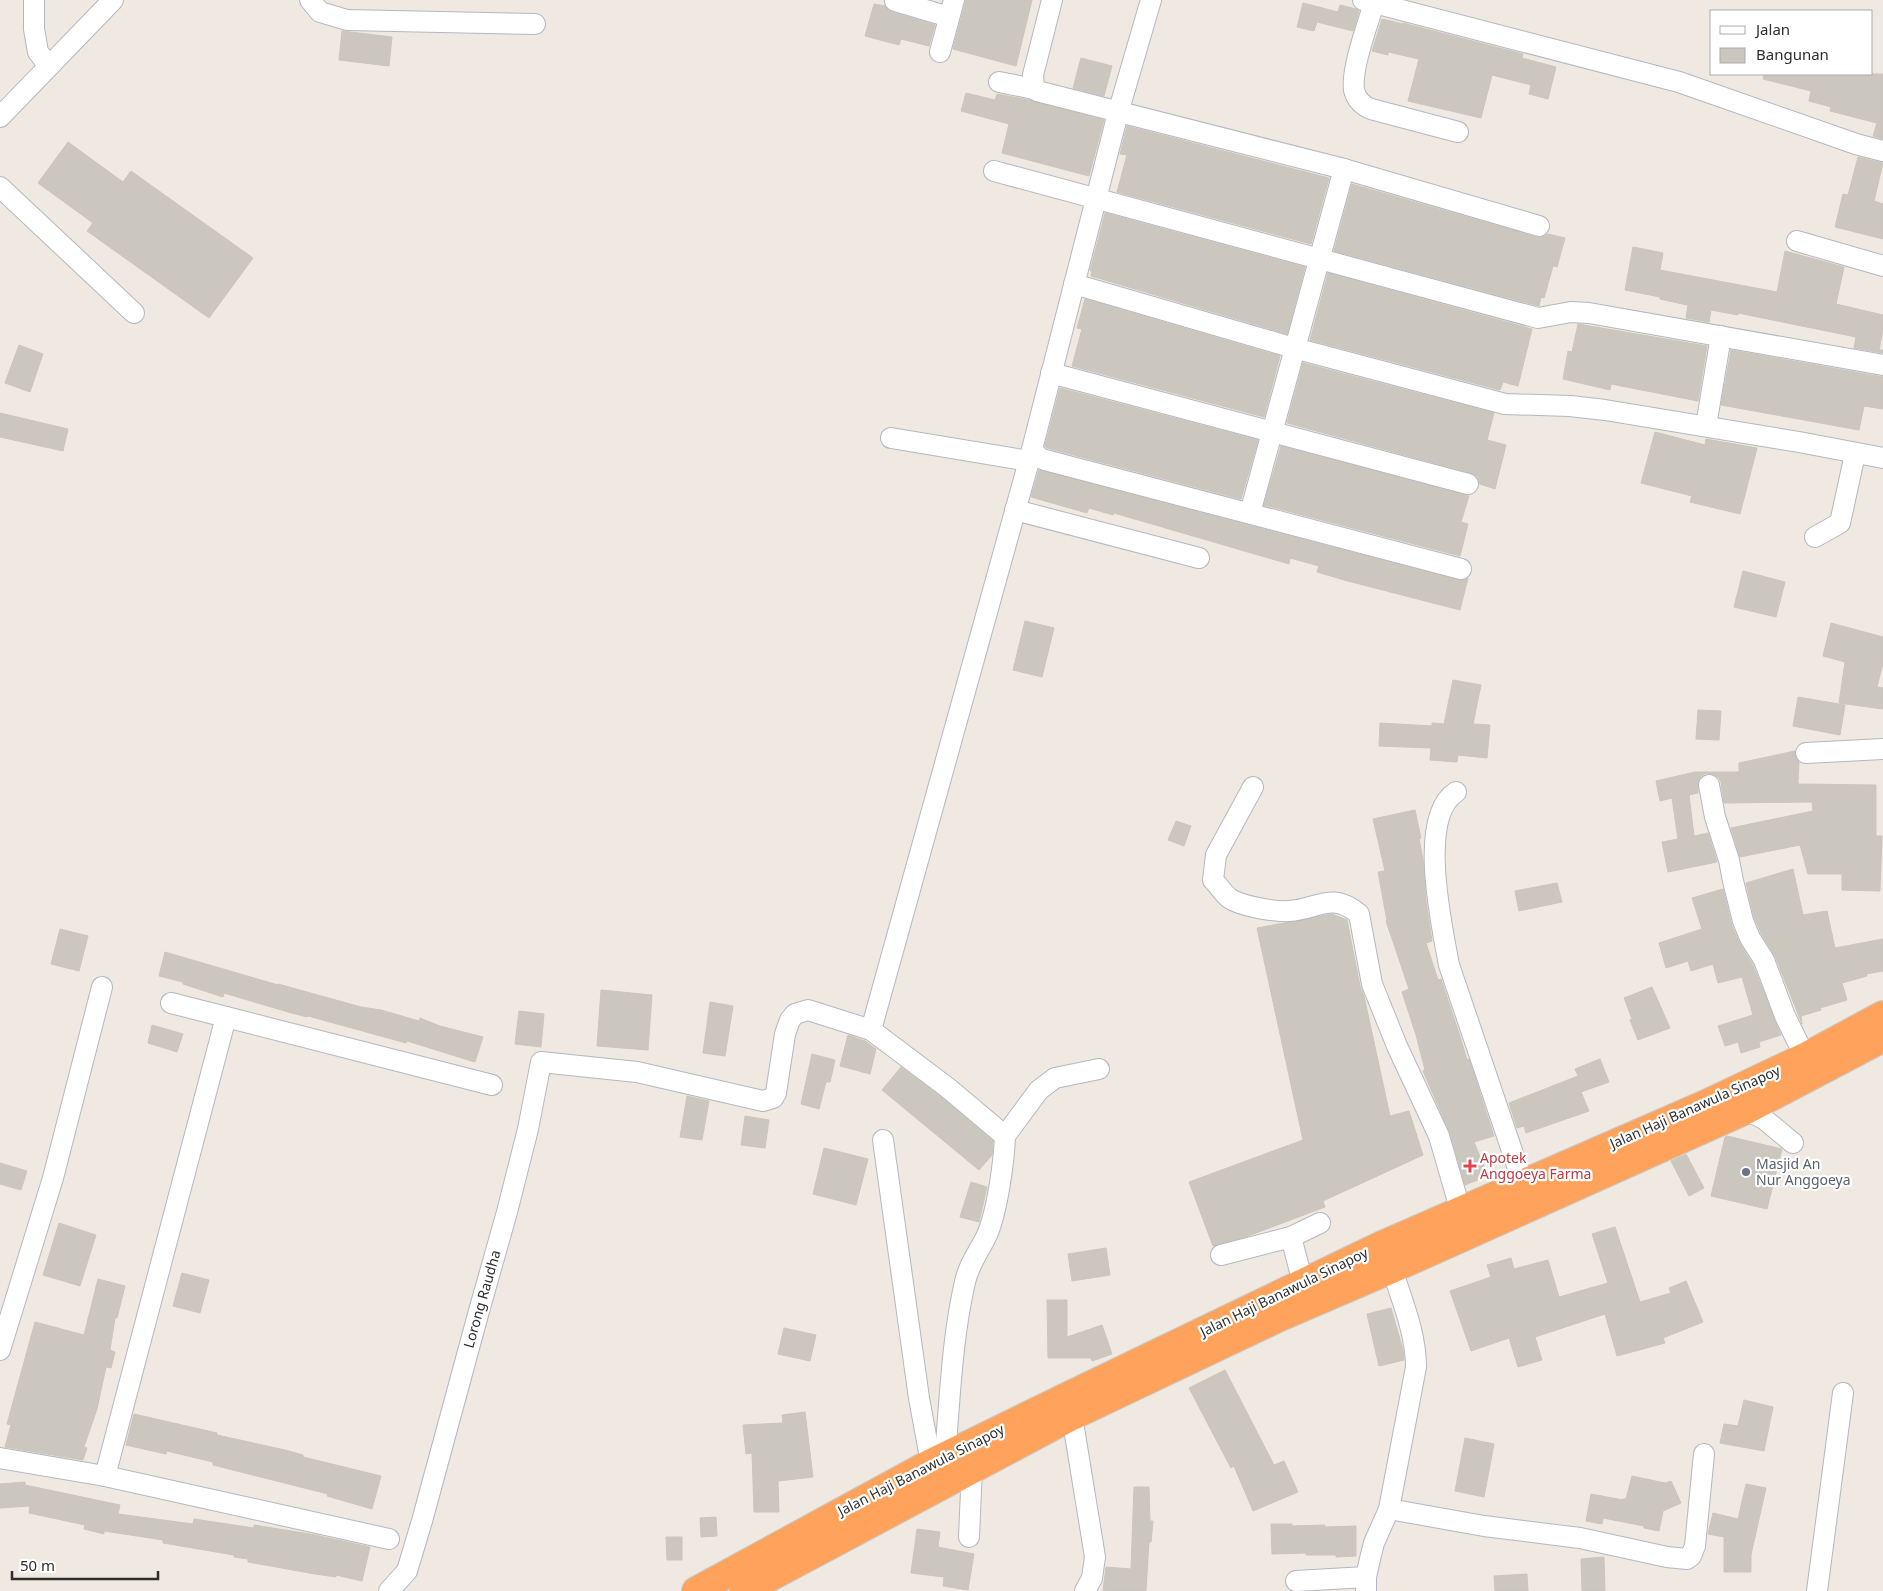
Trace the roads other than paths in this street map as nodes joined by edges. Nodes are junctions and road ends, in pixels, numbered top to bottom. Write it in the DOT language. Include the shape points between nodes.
graph roads {
  1 [pos="34,0"];
  2 [pos="113,0"];
  3 [pos="310,0"];
  4 [pos="1052,0"];
  5 [pos="1150,0"];
  6 [pos="895,1"];
  7 [pos="1368,1"];
  8 [pos="951,9"];
  9 [pos="535,24"];
  10 [pos="940,52"];
  11 [pos="49,66"];
  12 [pos="999,82"];
  13 [pos="1034,89"];
  14 [pos="1118,113"];
  15 [pos="0,117"];
  16 [pos="1458,132"];
  17 [pos="1883,151"];
  18 [pos="1344,169"];
  19 [pos="994,171"];
  20 [pos="0,187"];
  21 [pos="1096,199"];
  22 [pos="1539,226"];
  23 [pos="1798,241"];
  24 [pos="1319,259"];
  25 [pos="1883,266"];
  26 [pos="1074,284"];
  27 [pos="134,313"];
  28 [pos="1721,336"];
  29 [pos="1294,348"];
  30 [pos="1883,365"];
  31 [pos="1051,373"];
  32 [pos="1706,426"];
  33 [pos="1272,432"];
  34 [pos="890,438"];
  35 [pos="1855,454"];
  36 [pos="1031,456"];
  37 [pos="1883,458"];
  38 [pos="1468,484"];
  39 [pos="1015,510"];
  40 [pos="1250,513"];
  41 [pos="1815,537"];
  42 [pos="1199,558"];
  43 [pos="1461,569"];
  44 [pos="1883,749"];
  45 [pos="1806,753"];
  46 [pos="1709,785"];
  47 [pos="1253,786"];
  48 [pos="1456,792"];
  49 [pos="102,986"];
  50 [pos="171,1003"];
  51 [pos="1883,1016"];
  52 [pos="226,1017"];
  53 [pos="871,1030"];
  54 [pos="1883,1038"];
  55 [pos="1805,1057"];
  56 [pos="1099,1069"];
  57 [pos="492,1085"];
  58 [pos="1746,1110"];
  59 [pos="1005,1136"];
  60 [pos="1655,1139"];
  61 [pos="883,1140"];
  62 [pos="1793,1142"];
  63 [pos="1523,1183"];
  64 [pos="1461,1212"];
  65 [pos="1320,1222"];
  66 [pos="1291,1237"];
  67 [pos="1221,1255"];
  68 [pos="1392,1269"];
  69 [pos="1303,1283"];
  70 [pos="0,1350"];
  71 [pos="1843,1393"];
  72 [pos="1072,1416"];
  73 [pos="1704,1454"];
  74 [pos="0,1458"];
  75 [pos="938,1460"];
  76 [pos="972,1467"];
  77 [pos="105,1476"];
  78 [pos="1389,1508"];
  79 [pos="969,1537"];
  80 [pos="389,1540"];
  81 [pos="1296,1582"];
  82 [pos="1366,1584"];
  83 [pos="389,1591"];
  84 [pos="696,1591"];
  85 [pos="744,1591"];
  86 [pos="1085,1591"];
  87 [pos="1818,1591"];
  1 -- 11 [label="street" via="38,52"];
  2 -- 11 [label="street"];
  3 -- 9 [label="street" via="320,12 346,20"];
  4 -- 13 [label="street" via="1033,74"];
  5 -- 14 [label="street"];
  6 -- 8 [label="street"];
  7 -- 16 [label="street" via="1356,68 1354,90 1358,99 1371,109"];
  7 -- 17 [label="street" via="1679,82"];
  8 -- 10 [label="street"];
  11 -- 15 [label="street"];
  12 -- 13 [label="street"];
  13 -- 14 [label="street"];
  14 -- 18 [label="street"];
  14 -- 21 [label="street"];
  18 -- 22 [label="street"];
  18 -- 24 [label="street"];
  19 -- 21 [label="street"];
  20 -- 27 [label="street"];
  21 -- 24 [label="street"];
  21 -- 26 [label="street"];
  23 -- 25 [label="street"];
  24 -- 28 [label="street" via="1538,318 1571,312"];
  24 -- 29 [label="street"];
  26 -- 29 [label="street"];
  26 -- 31 [label="street"];
  28 -- 30 [label="street"];
  28 -- 32 [label="street"];
  29 -- 32 [label="street" via="1506,404 1570,406"];
  29 -- 33 [label="street"];
  31 -- 33 [label="street"];
  31 -- 36 [label="street"];
  32 -- 35 [label="street"];
  33 -- 38 [label="street"];
  33 -- 40 [label="street"];
  34 -- 36 [label="street"];
  35 -- 37 [label="street"];
  35 -- 41 [label="street" via="1840,523"];
  36 -- 39 [label="street"];
  36 -- 40 [label="street"];
  39 -- 42 [label="street"];
  39 -- 53 [label="street"];
  40 -- 43 [label="street"];
  44 -- 45 [label="street"];
  46 -- 55 [label="street" via="1743,921 1764,960"];
  47 -- 64 [label="street" via="1216,855 1214,880 1229,898 1250,906 1289,911 1337,901 1350,906 1358,914 1372,984 1439,1136"];
  48 -- 63 [label="street" via="1449,797 1438,816 1434,849 1449,965"];
  49 -- 70 [label="street" via="53,1178"];
  50 -- 52 [label="street"];
  51 -- 55 [label="highway, Jalan Haji Banawula Sinapoy"];
  52 -- 57 [label="street"];
  52 -- 77 [label="street"];
  53 -- 59 [label="street"];
  53 -- 83 [label="street, Lorong Raudha" via="808,1010 795,1014 785,1034 778,1088 773,1098 763,1101 637,1072 541,1062 507,1212 422,1520 407,1571"];
  54 -- 58 [label="highway, Jalan Haji Banawula Sinapoy"];
  55 -- 60 [label="highway, Jalan Haji Banawula Sinapoy" via="1708,1103"];
  56 -- 59 [label="street" via="1055,1078 1039,1090"];
  58 -- 60 [label="highway, Jalan Haji Banawula Sinapoy"];
  58 -- 62 [label="street" via="1764,1119"];
  59 -- 75 [label="street" via="1004,1162 992,1222 965,1282"];
  60 -- 63 [label="highway, Jalan Haji Banawula Sinapoy"];
  60 -- 68 [label="highway, Jalan Haji Banawula Sinapoy"];
  61 -- 75 [label="street" via="917,1380"];
  63 -- 64 [label="highway, Jalan Haji Banawula Sinapoy"];
  64 -- 69 [label="highway, Jalan Haji Banawula Sinapoy"];
  65 -- 66 [label="street"];
  66 -- 67 [label="street"];
  66 -- 69 [label="street"];
  68 -- 72 [label="highway, Jalan Haji Banawula Sinapoy" via="1278,1318"];
  68 -- 78 [label="street" via="1413,1332 1416,1367"];
  69 -- 75 [label="highway, Jalan Haji Banawula Sinapoy"];
  71 -- 87 [label="street"];
  72 -- 76 [label="highway, Jalan Haji Banawula Sinapoy"];
  72 -- 86 [label="street" via="1095,1557 1092,1578"];
  73 -- 78 [label="street" via="1695,1546 1687,1559 1580,1538 1484,1526"];
  74 -- 77 [label="street"];
  75 -- 84 [label="highway, Jalan Haji Banawula Sinapoy"];
  76 -- 79 [label="street"];
  76 -- 85 [label="highway, Jalan Haji Banawula Sinapoy"];
  77 -- 80 [label="street"];
  78 -- 82 [label="street" via="1374,1543"];
  81 -- 82 [label="street"];
}
